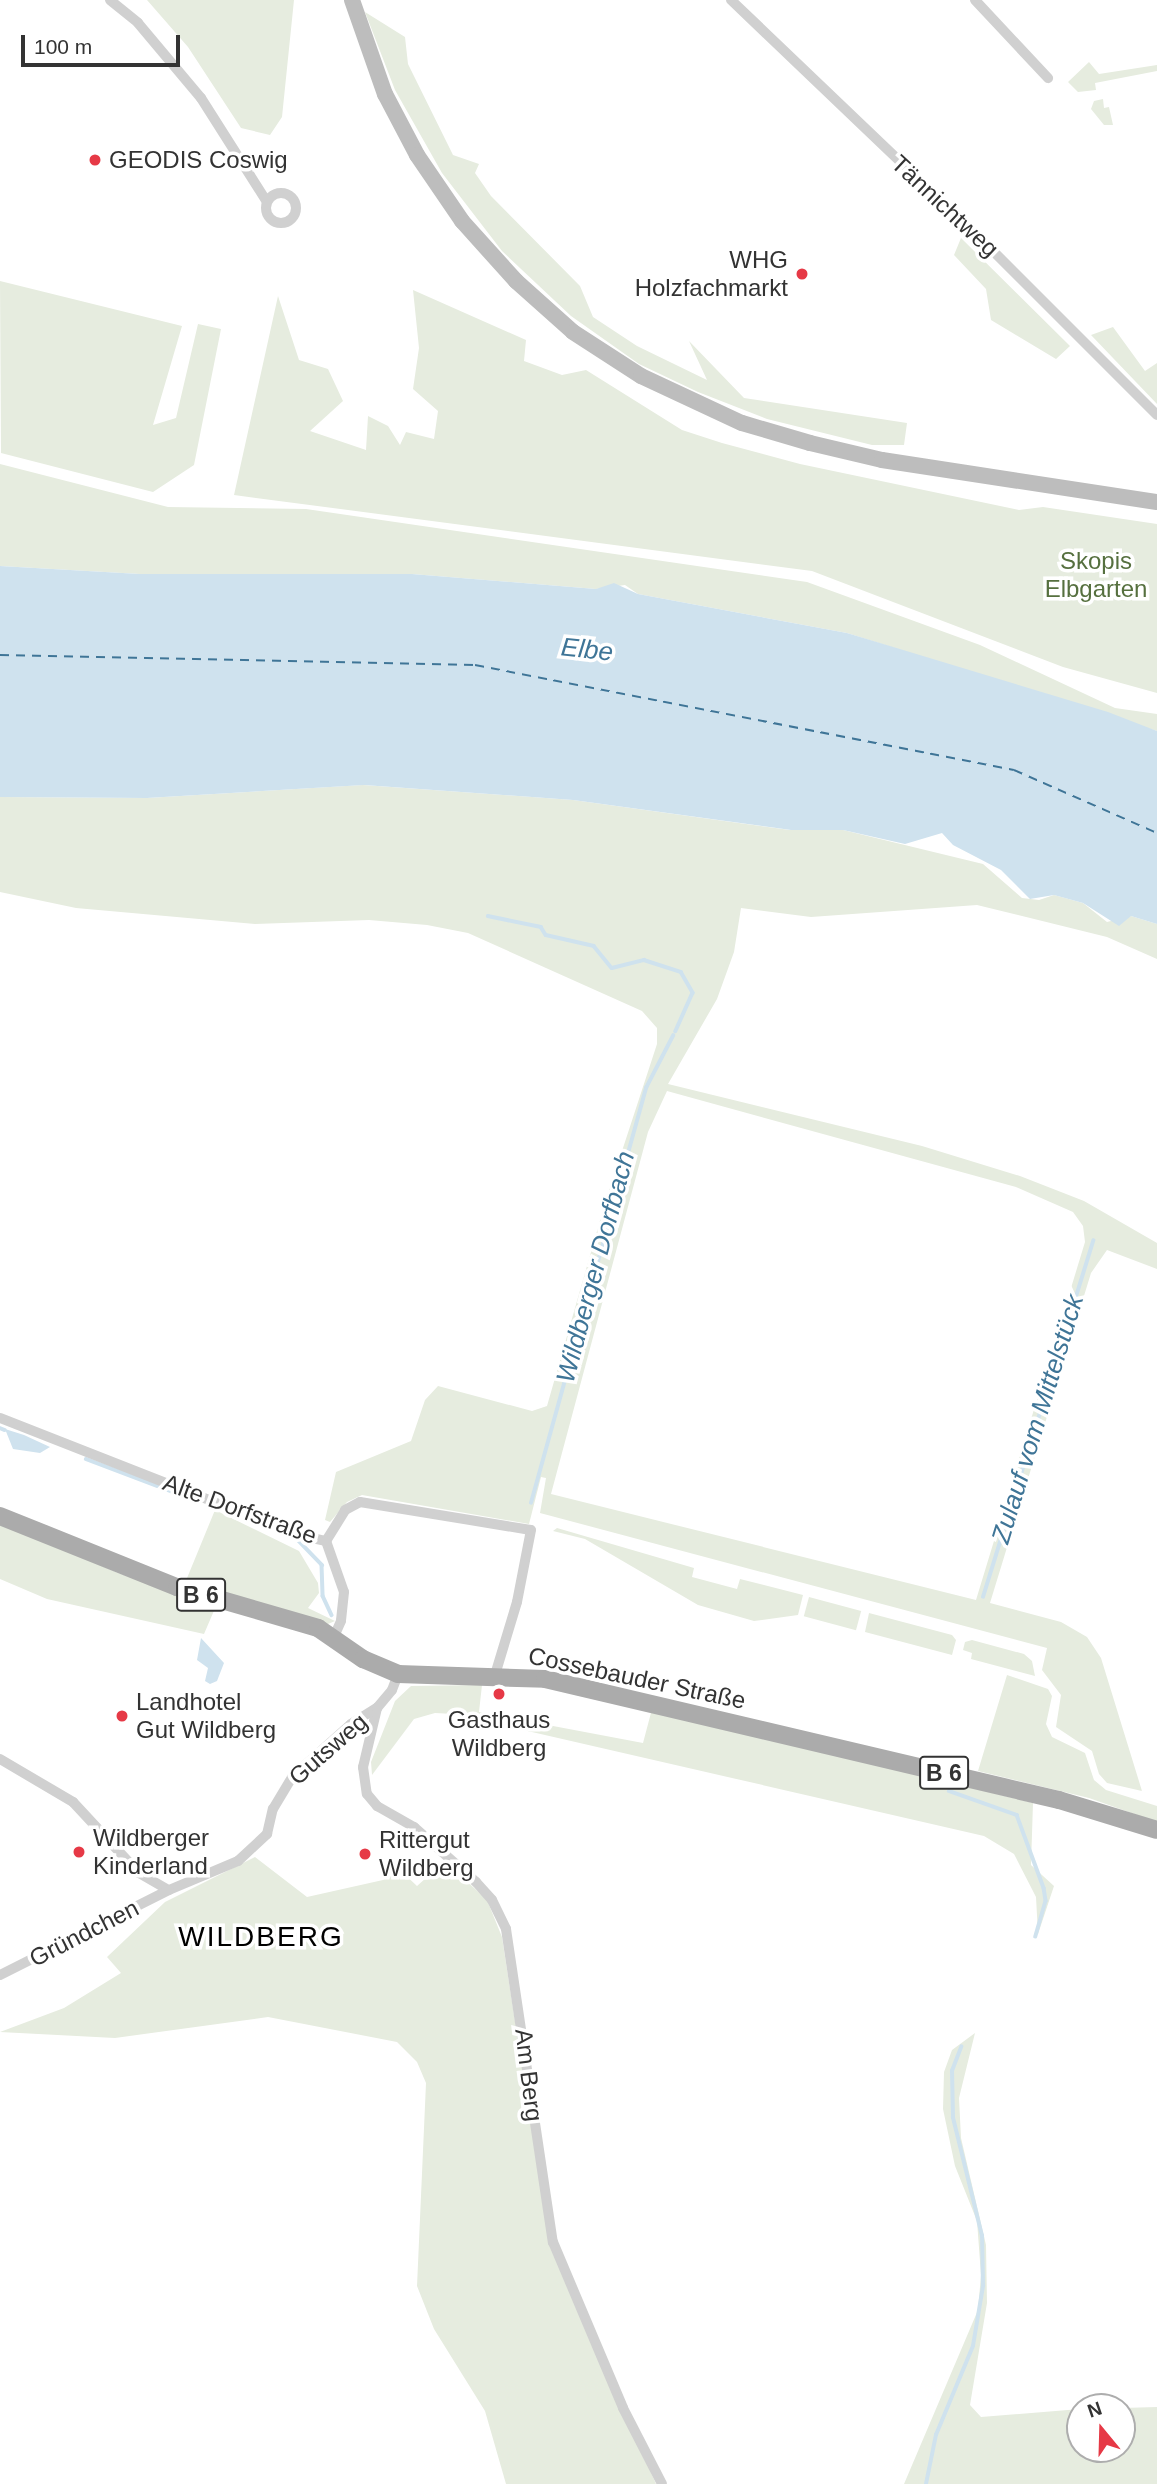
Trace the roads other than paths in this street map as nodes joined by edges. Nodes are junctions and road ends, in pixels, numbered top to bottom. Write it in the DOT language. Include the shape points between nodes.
graph roads {
  1 [pos="110,0"];
  2 [pos="352,0"];
  3 [pos="731,0"];
  4 [pos="975,0"];
  5 [pos="1048,78"];
  6 [pos="267,202"];
  7 [pos="1157,415"];
  8 [pos="1157,502"];
  9 [pos="0,1419"];
  10 [pos="0,1516"];
  11 [pos="326,1541"];
  12 [pos="334,1637"];
  13 [pos="398,1674"];
  14 [pos="495,1675"];
  15 [pos="377,1707"];
  16 [pos="0,1759"];
  17 [pos="1157,1830"];
  18 [pos="169,1890"];
  19 [pos="0,1975"];
  20 [pos="662,2484"];
  1 -- 6 [label="street" via="138,23 201,98"];
  2 -- 8 [label="main road" via="385,94 417,155 462,221 516,281 573,331 642,376 743,423 810,443 882,460"];
  3 -- 7 [label="street, Tännichtweg"];
  4 -- 5 [label="street"];
  9 -- 11 [label="street, Alte Dorfstraße" via="298,1535"];
  10 -- 12 [label="main road, Cossebauder Straße / B 6" via="177,1587 302,1622"];
  11 -- 12 [label="street" via="344,1591"];
  11 -- 14 [label="street, Alte Dorfstraße" via="345,1510 360,1502 531,1530 517,1602"];
  12 -- 13 [label="main road, Cossebauder Straße / B 6" via="363,1659"];
  13 -- 14 [label="main road, Cossebauder Straße / B 6"];
  13 -- 15 [label="street, Gutsweg" via="392,1690"];
  14 -- 17 [label="main road, Cossebauder Straße / B 6" via="558,1682 1059,1800"];
  15 -- 18 [label="street, Gutsweg" via="292,1777 273,1809 267,1834 238,1861"];
  15 -- 20 [label="street, Am Berg" via="363,1767 367,1794 377,1806 414,1827 476,1882 492,1900 506,1930 553,2242 622,2408"];
  16 -- 18 [label="street" via="73,1802 139,1872"];
  18 -- 19 [label="street, Gründchen"];
}
